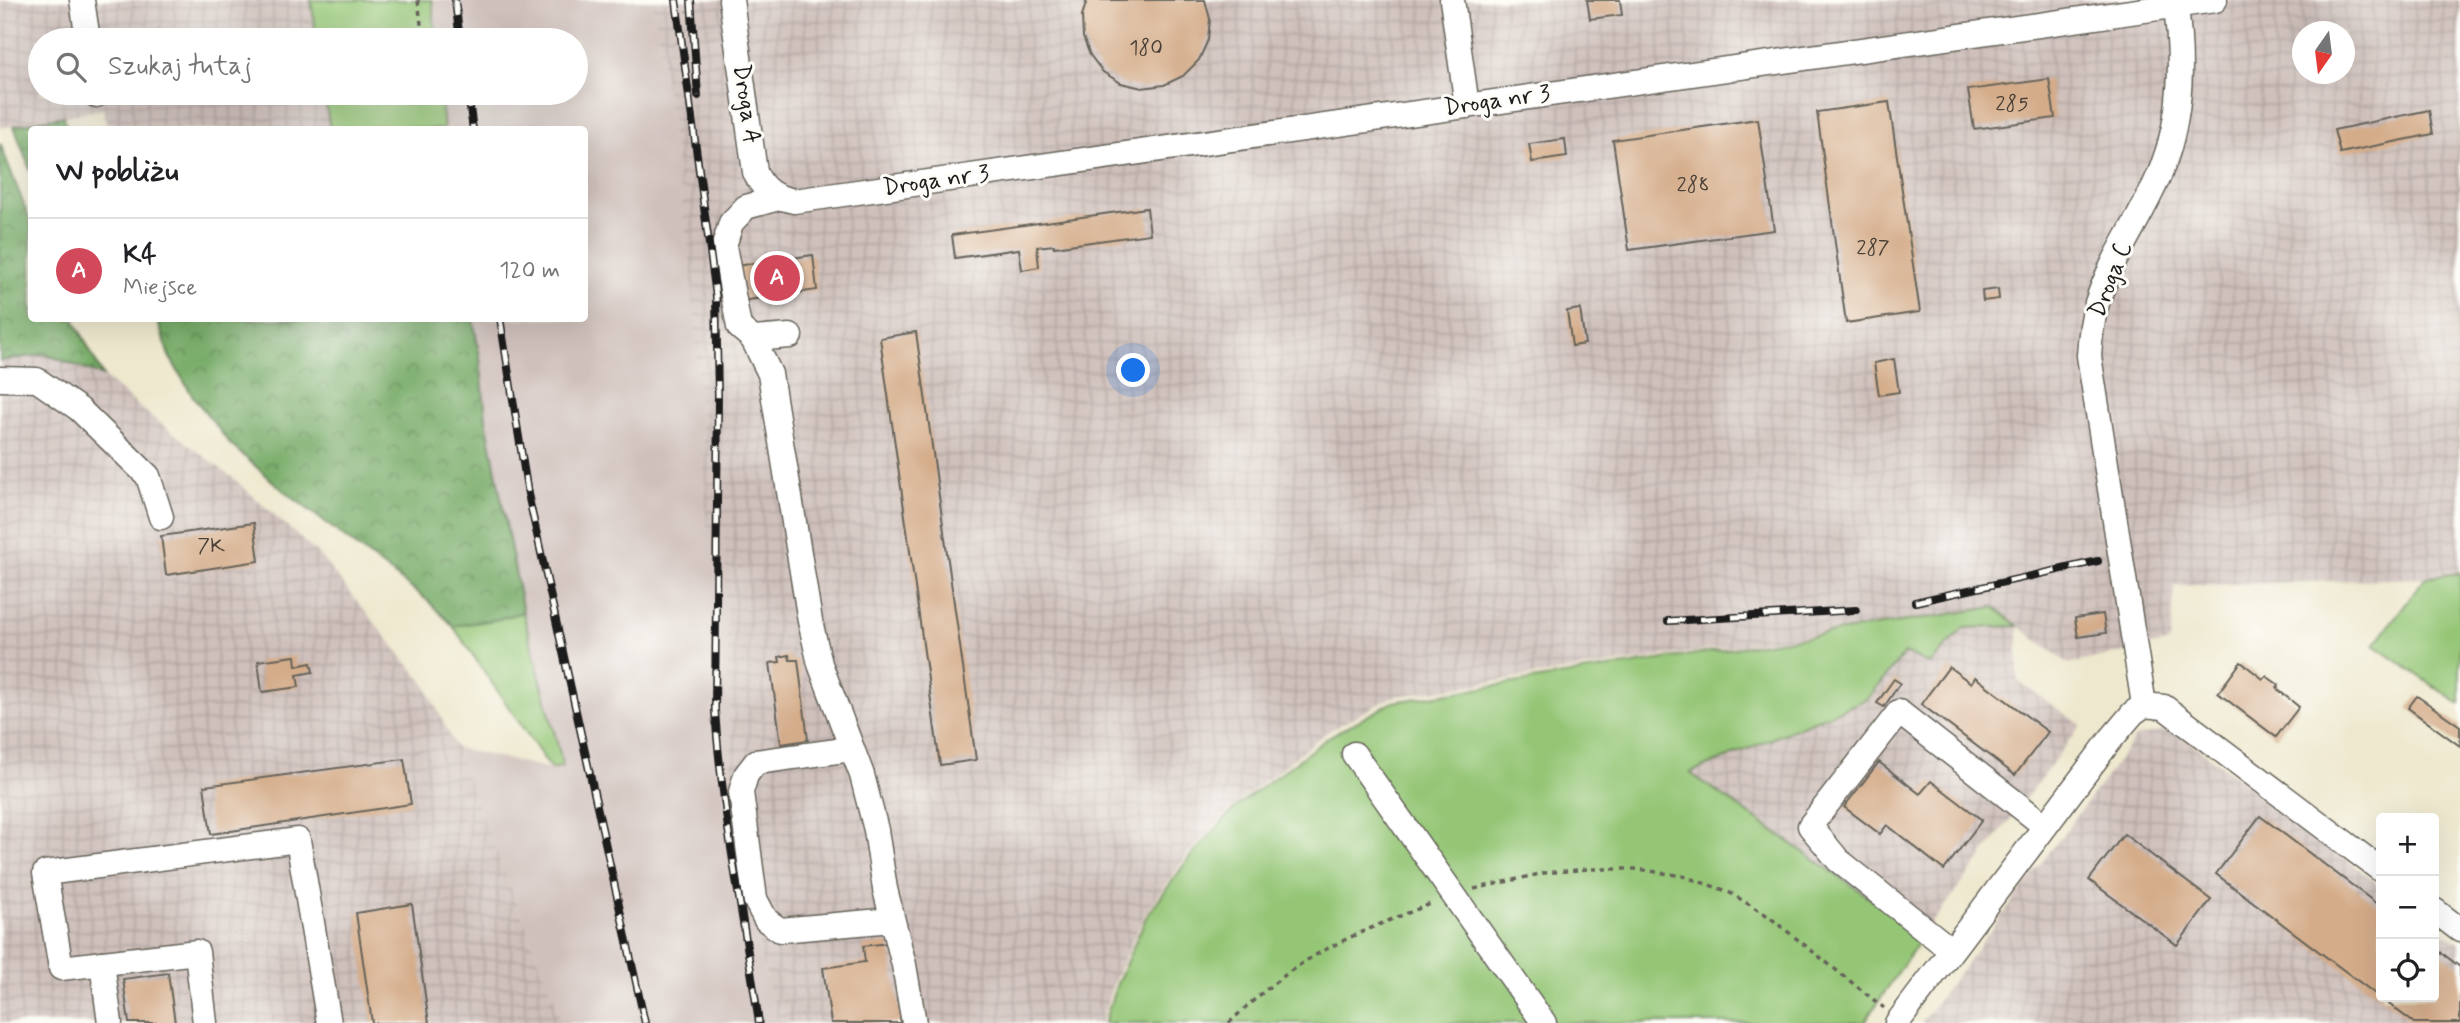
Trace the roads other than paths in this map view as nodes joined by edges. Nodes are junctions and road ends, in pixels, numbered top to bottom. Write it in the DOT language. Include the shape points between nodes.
graph roads {
  1 [pos="82,0"];
  2 [pos="731,0"];
  3 [pos="1452,0"];
  4 [pos="2215,0"];
  5 [pos="2175,3"];
  6 [pos="86,28"];
  7 [pos="1467,106"];
  8 [pos="779,198"];
  9 [pos="790,336"];
  10 [pos="753,340"];
  11 [pos="0,379"];
  12 [pos="161,517"];
  13 [pos="2144,705"];
  14 [pos="852,749"];
  15 [pos="1354,754"];
  16 [pos="2045,826"];
  17 [pos="2376,866"];
  18 [pos="2439,914"];
  19 [pos="892,920"];
  20 [pos="2460,930"];
  21 [pos="1951,950"];
  22 [pos="102,963"];
  23 [pos="1898,1022"];
  24 [pos="110,1023"];
  25 [pos="205,1023"];
  26 [pos="329,1023"];
  27 [pos="914,1023"];
  28 [pos="1544,1023"];
  1 -- 6 [label="street"];
  2 -- 8 [label="street, Droga A" via="755,172 766,191"];
  3 -- 7 [label="street"];
  4 -- 5 [label="street, Droga nr 3"];
  5 -- 7 [label="street, Droga nr 3"];
  5 -- 13 [label="street, Droga C" via="2181,74 2171,138 2152,190 2097,303 2089,356"];
  7 -- 8 [label="street, Droga nr 3" via="794,201"];
  8 -- 10 [label="street, Droga nr 3" via="746,208 731,223 724,246 739,327"];
  9 -- 10 [label="street"];
  10 -- 14 [label="street, Droga nr 3" via="770,374 820,664"];
  11 -- 12 [label="street" via="37,380 79,409 148,476"];
  13 -- 16 [label="street" via="2111,739"];
  13 -- 17 [label="street" via="2164,707"];
  14 -- 19 [label="street, Droga nr 3" via="876,830"];
  14 -- 19 [label="street" via="756,762 746,775 741,792 755,898 765,920 780,930"];
  15 -- 28 [label="street"];
  16 -- 21 [label="street"];
  16 -- 21 [label="street" via="1899,712 1810,826 1838,860"];
  18 -- 20 [label="street"];
  19 -- 27 [label="street, Droga nr 3"];
  21 -- 23 [label="street"];
  22 -- 24 [label="street"];
  22 -- 25 [label="street" via="197,952"];
  22 -- 26 [label="street" via="61,968 46,873 298,840"];
}
